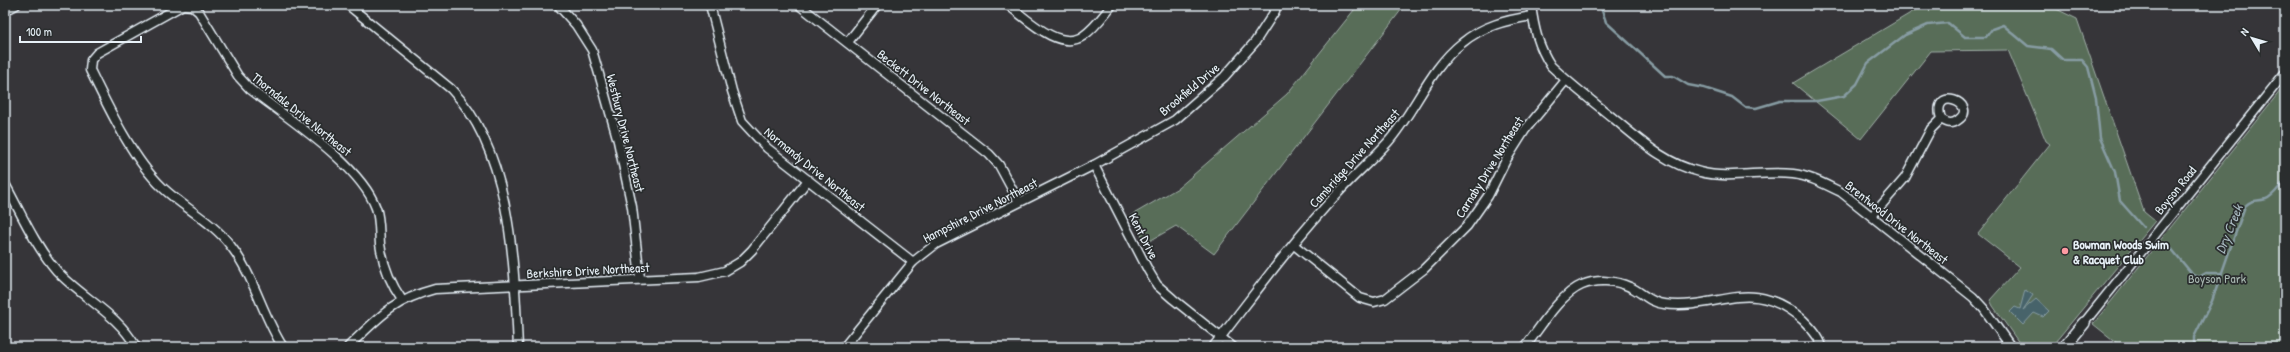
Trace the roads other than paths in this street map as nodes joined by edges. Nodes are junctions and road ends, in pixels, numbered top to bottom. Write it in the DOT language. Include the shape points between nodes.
graph roads {
  1 [pos="16,5"];
  2 [pos="348,5"];
  3 [pos="558,5"];
  4 [pos="710,5"];
  5 [pos="799,5"];
  6 [pos="877,5"];
  7 [pos="1008,5"];
  8 [pos="1112,5"];
  9 [pos="1276,5"];
  10 [pos="1531,5"];
  11 [pos="5,11"];
  12 [pos="1532,16"];
  13 [pos="848,42"];
  14 [pos="2285,73"];
  15 [pos="1566,80"];
  16 [pos="1941,119"];
  17 [pos="1094,165"];
  18 [pos="808,180"];
  19 [pos="5,184"];
  20 [pos="1019,202"];
  21 [pos="1872,216"];
  22 [pos="1294,245"];
  23 [pos="913,262"];
  24 [pos="640,278"];
  25 [pos="515,285"];
  26 [pos="402,300"];
  27 [pos="2084,323"];
  28 [pos="1221,337"];
  29 [pos="136,347"];
  30 [pos="283,347"];
  31 [pos="348,347"];
  32 [pos="518,347"];
  33 [pos="844,347"];
  34 [pos="1213,347"];
  35 [pos="1234,347"];
  36 [pos="1525,347"];
  37 [pos="1822,347"];
  38 [pos="2012,347"];
  39 [pos="2064,347"];
  1 -- 11 [label="street"];
  2 -- 25 [label="street" via="451,89 474,116 491,155 503,200 512,242"];
  3 -- 24 [label="street, Westbury Drive Northeast" via="576,25 592,50 618,141 632,207"];
  4 -- 18 [label="street, Normandy Drive Northeast" via="742,121 767,148"];
  5 -- 13 [label="street, Beckett Drive Northeast"];
  6 -- 13 [label="street"];
  7 -- 8 [label="street" via="1043,33 1067,41 1082,37 1097,24"];
  9 -- 17 [label="street, Brookfield Drive" via="1275,11 1255,42 1224,77 1175,120"];
  10 -- 12 [label="street, Brentwood Drive Northeast"];
  12 -- 15 [label="street, Brentwood Drive Northeast" via="1542,53 1550,66"];
  12 -- 22 [label="street, Cambridge Drive Northeast" via="1486,28 1462,42 1443,62 1409,115 1388,142 1337,194"];
  13 -- 20 [label="street, Beckett Drive Northeast" via="990,154 999,165"];
  14 -- 27 [label="street, Boyson Road"];
  15 -- 21 [label="street, Brentwood Drive Northeast" via="1673,163 1700,172 1735,176 1764,173 1794,174 1841,192"];
  15 -- 22 [label="street, Carnaby Drive Northeast" via="1525,130 1488,196 1467,226 1429,265 1386,299 1374,302 1360,298"];
  16 -- 21 [label="street" via="1931,129 1905,178"];
  17 -- 20 [label="street, Hampshire Drive Northeast"];
  17 -- 28 [label="street, Kent Drive" via="1157,285"];
  18 -- 23 [label="street, Normandy Drive Northeast"];
  18 -- 24 [label="street, Berkshire Drive Northeast" via="752,250 725,271 700,277"];
  19 -- 29 [label="street" via="56,270 108,313"];
  20 -- 23 [label="street, Hampshire Drive Northeast" via="936,244"];
  21 -- 38 [label="street, Brentwood Drive Northeast" via="1973,297"];
  22 -- 28 [label="street, Cambridge Drive Northeast"];
  23 -- 33 [label="street, Hampshire Drive Northeast"];
  24 -- 25 [label="street, Berkshire Drive Northeast"];
  25 -- 26 [label="street, Berkshire Drive Northeast" via="435,289"];
  25 -- 32 [label="street"];
  26 -- 30 [label="street, Thorndale Drive Northeast" via="388,276 383,261 376,208 362,183 343,162 250,89 238,76 199,12 192,6 183,5 97,53 91,60 90,70 148,172 177,201 217,232 238,256 272,330"];
  26 -- 31 [label="street, Berkshire Drive Northeast"];
  27 -- 39 [label="main road"];
  28 -- 34 [label="street, Cambridge Drive Northeast"];
  28 -- 35 [label="street, Kent Drive"];
  36 -- 37 [label="street" via="1571,292 1582,285 1598,281 1630,287 1652,301 1664,304 1679,305 1751,296 1774,300 1790,309 1810,326"];
}
